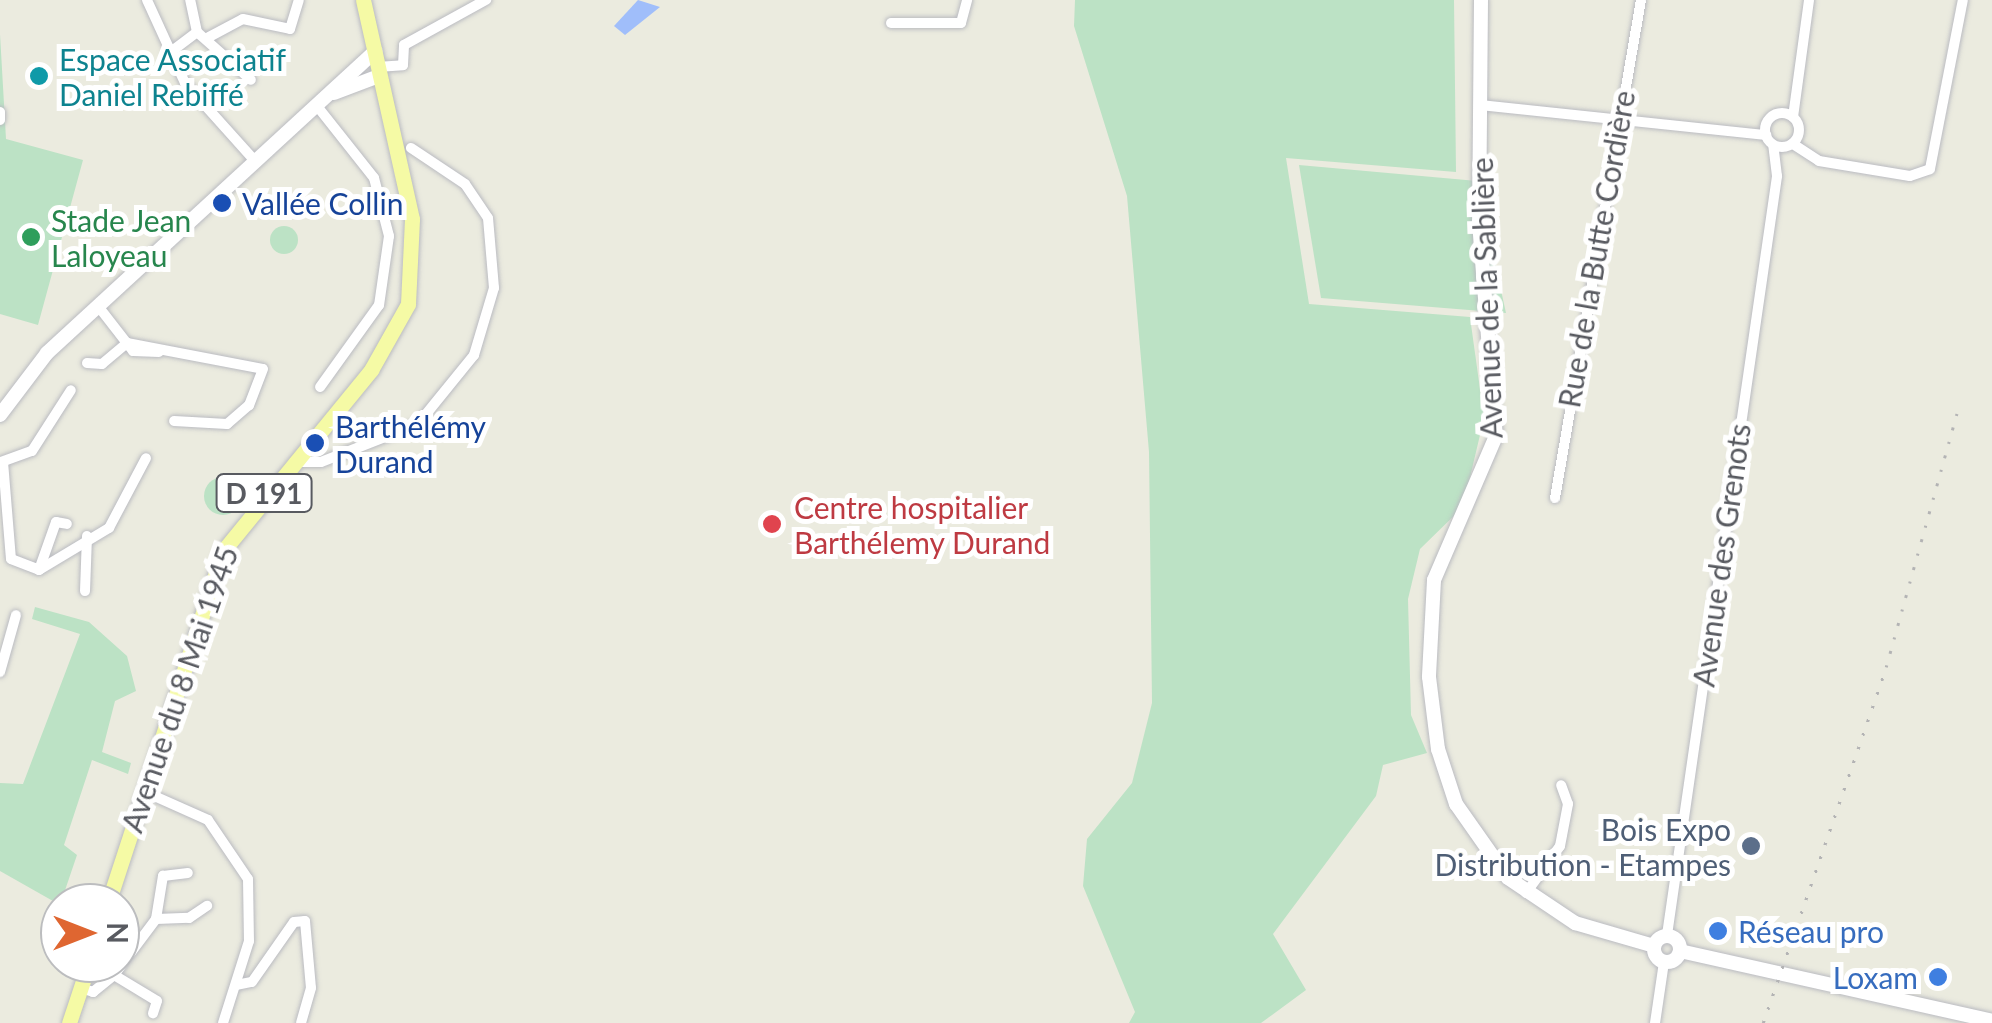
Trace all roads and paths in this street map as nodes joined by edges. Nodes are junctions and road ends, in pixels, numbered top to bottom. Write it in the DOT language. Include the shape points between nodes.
graph roads {
  1 [pos="147,0"];
  2 [pos="190,0"];
  3 [pos="298,0"];
  4 [pos="363,0"];
  5 [pos="486,0"];
  6 [pos="967,0"];
  7 [pos="1481,0"];
  8 [pos="1640,0"];
  9 [pos="1809,0"];
  10 [pos="1963,0"];
  11 [pos="891,23"];
  12 [pos="197,32"];
  13 [pos="209,37"];
  14 [pos="168,54"];
  15 [pos="373,66"];
  16 [pos="251,80"];
  17 [pos="356,90"];
  18 [pos="1791,91"];
  19 [pos="333,93"];
  20 [pos="384,104"];
  21 [pos="1480,105"];
  22 [pos="316,106"];
  23 [pos="0,112"];
  24 [pos="1778,113"];
  25 [pos="1793,116"];
  26 [pos="0,120"];
  27 [pos="1617,122"];
  28 [pos="1800,132"];
  29 [pos="1770,140"];
  30 [pos="1790,145"];
  31 [pos="411,148"];
  32 [pos="1807,151"];
  33 [pos="256,162"];
  34 [pos="1777,176"];
  35 [pos="98,306"];
  36 [pos="127,342"];
  37 [pos="87,362"];
  38 [pos="320,387"];
  39 [pos="71,390"];
  40 [pos="0,415"];
  41 [pos="174,421"];
  42 [pos="146,458"];
  43 [pos="292,461"];
  44 [pos="2,462"];
  45 [pos="1555,498"];
  46 [pos="3,521"];
  47 [pos="67,524"];
  48 [pos="88,536"];
  49 [pos="5,557"];
  50 [pos="38,570"];
  51 [pos="85,591"];
  52 [pos="16,615"];
  53 [pos="1,665"];
  54 [pos="1561,785"];
  55 [pos="143,791"];
  56 [pos="188,873"];
  57 [pos="114,883"];
  58 [pos="1526,893"];
  59 [pos="206,906"];
  60 [pos="156,919"];
  61 [pos="1667,935"];
  62 [pos="140,940"];
  63 [pos="1654,946"];
  64 [pos="1680,951"];
  65 [pos="1664,962"];
  66 [pos="83,983"];
  67 [pos="104,983"];
  68 [pos="127,983"];
  69 [pos="236,984"];
  70 [pos="81,988"];
  71 [pos="153,1013"];
  72 [pos="1992,1021"];
  73 [pos="69,1023"];
  74 [pos="222,1023"];
  75 [pos="300,1023"];
  76 [pos="1655,1023"];
  1 -- 14 [label="street"];
  2 -- 12 [label="street"];
  3 -- 13 [label="street" via="290,29 243,19"];
  4 -- 15 [label="main road, Avenue du 8 Mai 1945 / D 191"];
  5 -- 15 [label="street" via="404,45 403,65"];
  6 -- 11 [label="street" via="961,23"];
  7 -- 21 [label="main road, Avenue de la Sablière"];
  8 -- 27 [label="street, Rue de la Butte Cordière"];
  9 -- 18 [label="street"];
  10 -- 32 [label="street" via="1930,169 1910,176"];
  12 -- 13 [label="street"];
  12 -- 14 [label="street"];
  13 -- 16 [label="street" via="238,78"];
  14 -- 33 [label="street"];
  15 -- 17 [label="main road"];
  15 -- 19 [label="main road"];
  15 -- 20 [label="main road, Avenue du 8 Mai 1945 / D 191"];
  17 -- 19 [label="main road"];
  17 -- 20 [label="main road"];
  18 -- 24 [label="street"];
  18 -- 25 [label="street"];
  19 -- 22 [label="main road"];
  20 -- 43 [label="main road, Avenue du 8 Mai 1945 / D 191" via="412,219 408,304 372,370"];
  21 -- 27 [label="street"];
  21 -- 58 [label="main road, Avenue de la Sablière" via="1496,436 1442,546 1429,677 1456,804"];
  22 -- 33 [label="main road"];
  22 -- 38 [label="street" via="374,178 390,248 370,326"];
  23 -- 26 [label="street"];
  24 -- 25 [label="street"];
  24 -- 29 [label="street"];
  25 -- 28 [label="street"];
  27 -- 29 [label="street"];
  27 -- 45 [label="street, Rue de la Butte Cordière"];
  28 -- 30 [label="street, Avenue des Grenots"];
  28 -- 32 [label="street"];
  29 -- 30 [label="street"];
  29 -- 34 [label="street, Avenue des Grenots"];
  30 -- 32 [label="street"];
  30 -- 34 [label="street, Avenue des Grenots"];
  31 -- 43 [label="street" via="465,184 488,218 494,288 474,355 418,424 321,462"];
  33 -- 35 [label="main road"];
  34 -- 61 [label="street, Avenue des Grenots"];
  35 -- 36 [label="street"];
  35 -- 40 [label="main road"];
  36 -- 37 [label="street" via="102,364"];
  36 -- 41 [label="street" via="263,369 249,404 227,424"];
  39 -- 44 [label="street" via="32,451"];
  42 -- 48 [label="street" via="118,518"];
  43 -- 55 [label="main road, Avenue du 8 Mai 1945 / D 191" via="214,570"];
  44 -- 46 [label="street"];
  46 -- 49 [label="street"];
  47 -- 50 [label="street" via="56,522"];
  48 -- 50 [label="street"];
  48 -- 51 [label="street"];
  49 -- 50 [label="street"];
  52 -- 53 [label="street"];
  54 -- 58 [label="street" via="1568,804 1560,846"];
  55 -- 57 [label="main road, Avenue du 8 Mai 1945 / D 191"];
  55 -- 69 [label="street" via="208,820 241,860 252,920"];
  56 -- 60 [label="street" via="163,876"];
  58 -- 63 [label="main road, Avenue de la Sablière" via="1575,923"];
  59 -- 60 [label="street" via="189,918"];
  60 -- 62 [label="street"];
  61 -- 63 [label="main road"];
  61 -- 64 [label="main road"];
  63 -- 65 [label="main road"];
  64 -- 65 [label="main road"];
  64 -- 72 [label="main road"];
  65 -- 76 [label="street"];
  66 -- 70 [label="main road"];
  67 -- 70 [label="street" via="93,992"];
  68 -- 71 [label="street" via="157,1001"];
  69 -- 74 [label="street"];
  69 -- 75 [label="street" via="252,982 294,922 308,926 312,988"];
  70 -- 73 [label="main road"];
}
